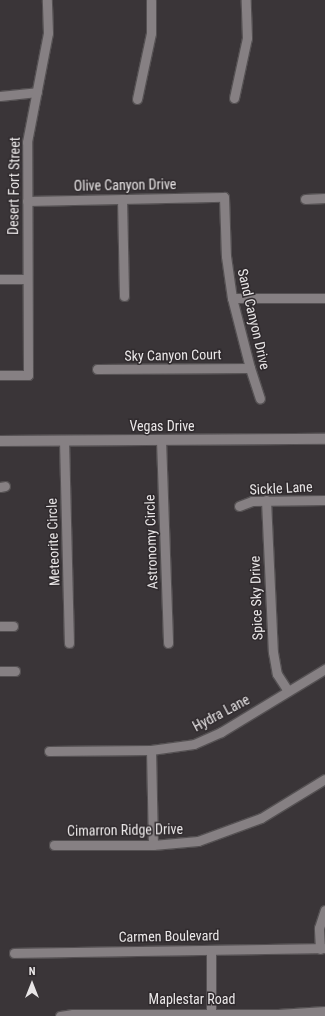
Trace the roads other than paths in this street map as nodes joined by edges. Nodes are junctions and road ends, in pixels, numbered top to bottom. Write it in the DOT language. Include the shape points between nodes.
graph roads {
  1 [pos="47,0"];
  2 [pos="151,0"];
  3 [pos="246,0"];
  4 [pos="36,92"];
  5 [pos="0,96"];
  6 [pos="234,98"];
  7 [pos="137,99"];
  8 [pos="224,197"];
  9 [pos="325,198"];
  10 [pos="122,199"];
  11 [pos="306,199"];
  12 [pos="27,201"];
  13 [pos="0,279"];
  14 [pos="27,279"];
  15 [pos="124,296"];
  16 [pos="232,298"];
  17 [pos="325,298"];
  18 [pos="250,368"];
  19 [pos="97,369"];
  20 [pos="0,375"];
  21 [pos="260,398"];
  22 [pos="325,439"];
  23 [pos="64,440"];
  24 [pos="161,440"];
  25 [pos="0,441"];
  26 [pos="266,500"];
  27 [pos="325,500"];
  28 [pos="239,506"];
  29 [pos="0,626"];
  30 [pos="14,626"];
  31 [pos="69,643"];
  32 [pos="168,643"];
  33 [pos="325,669"];
  34 [pos="0,671"];
  35 [pos="15,671"];
  36 [pos="288,691"];
  37 [pos="49,750"];
  38 [pos="151,750"];
  39 [pos="325,779"];
  40 [pos="54,845"];
  41 [pos="153,845"];
  42 [pos="325,910"];
  43 [pos="323,948"];
  44 [pos="211,950"];
  45 [pos="14,953"];
  46 [pos="325,1011"];
  47 [pos="211,1014"];
  48 [pos="60,1016"];
  1 -- 4 [label="street, Desert Fort Street" via="48,34"];
  2 -- 7 [label="street" via="151,33"];
  3 -- 6 [label="street" via="246,38"];
  4 -- 5 [label="street"];
  4 -- 12 [label="street, Desert Fort Street" via="27,142"];
  8 -- 10 [label="street, Olive Canyon Drive"];
  8 -- 16 [label="street, Sand Canyon Drive" via="226,256"];
  9 -- 11 [label="street"];
  10 -- 12 [label="street, Olive Canyon Drive"];
  10 -- 15 [label="street"];
  12 -- 14 [label="street, Desert Fort Street"];
  13 -- 14 [label="street"];
  14 -- 20 [label="street, Desert Fort Street" via="28,375"];
  16 -- 17 [label="street"];
  16 -- 18 [label="street, Sand Canyon Drive"];
  18 -- 19 [label="street, Sky Canyon Court"];
  18 -- 21 [label="street, Sand Canyon Drive"];
  22 -- 24 [label="main road, Vegas Drive"];
  23 -- 24 [label="main road, Vegas Drive"];
  23 -- 25 [label="main road, Vegas Drive"];
  23 -- 31 [label="street, Meteorite Circle"];
  24 -- 32 [label="street, Astronomy Circle"];
  26 -- 27 [label="street, Sickle Lane"];
  26 -- 28 [label="street, Sickle Lane" via="252,501"];
  26 -- 36 [label="street, Spice Sky Drive" via="273,652 277,674"];
  29 -- 30 [label="street"];
  33 -- 36 [label="street, Hydra Lane"];
  34 -- 35 [label="street"];
  36 -- 38 [label="street, Hydra Lane" via="221,732 194,744"];
  37 -- 38 [label="street, Hydra Lane"];
  38 -- 41 [label="street"];
  39 -- 41 [label="street, Cimarron Ridge Drive" via="261,818 221,834 198,841"];
  40 -- 41 [label="street, Cimarron Ridge Drive"];
  42 -- 43 [label="street" via="319,928"];
  43 -- 44 [label="street, Carmen Boulevard"];
  44 -- 45 [label="street, Carmen Boulevard"];
  44 -- 47 [label="street"];
  46 -- 47 [label="street, Maplestar Road"];
  47 -- 48 [label="street, Maplestar Road"];
}
